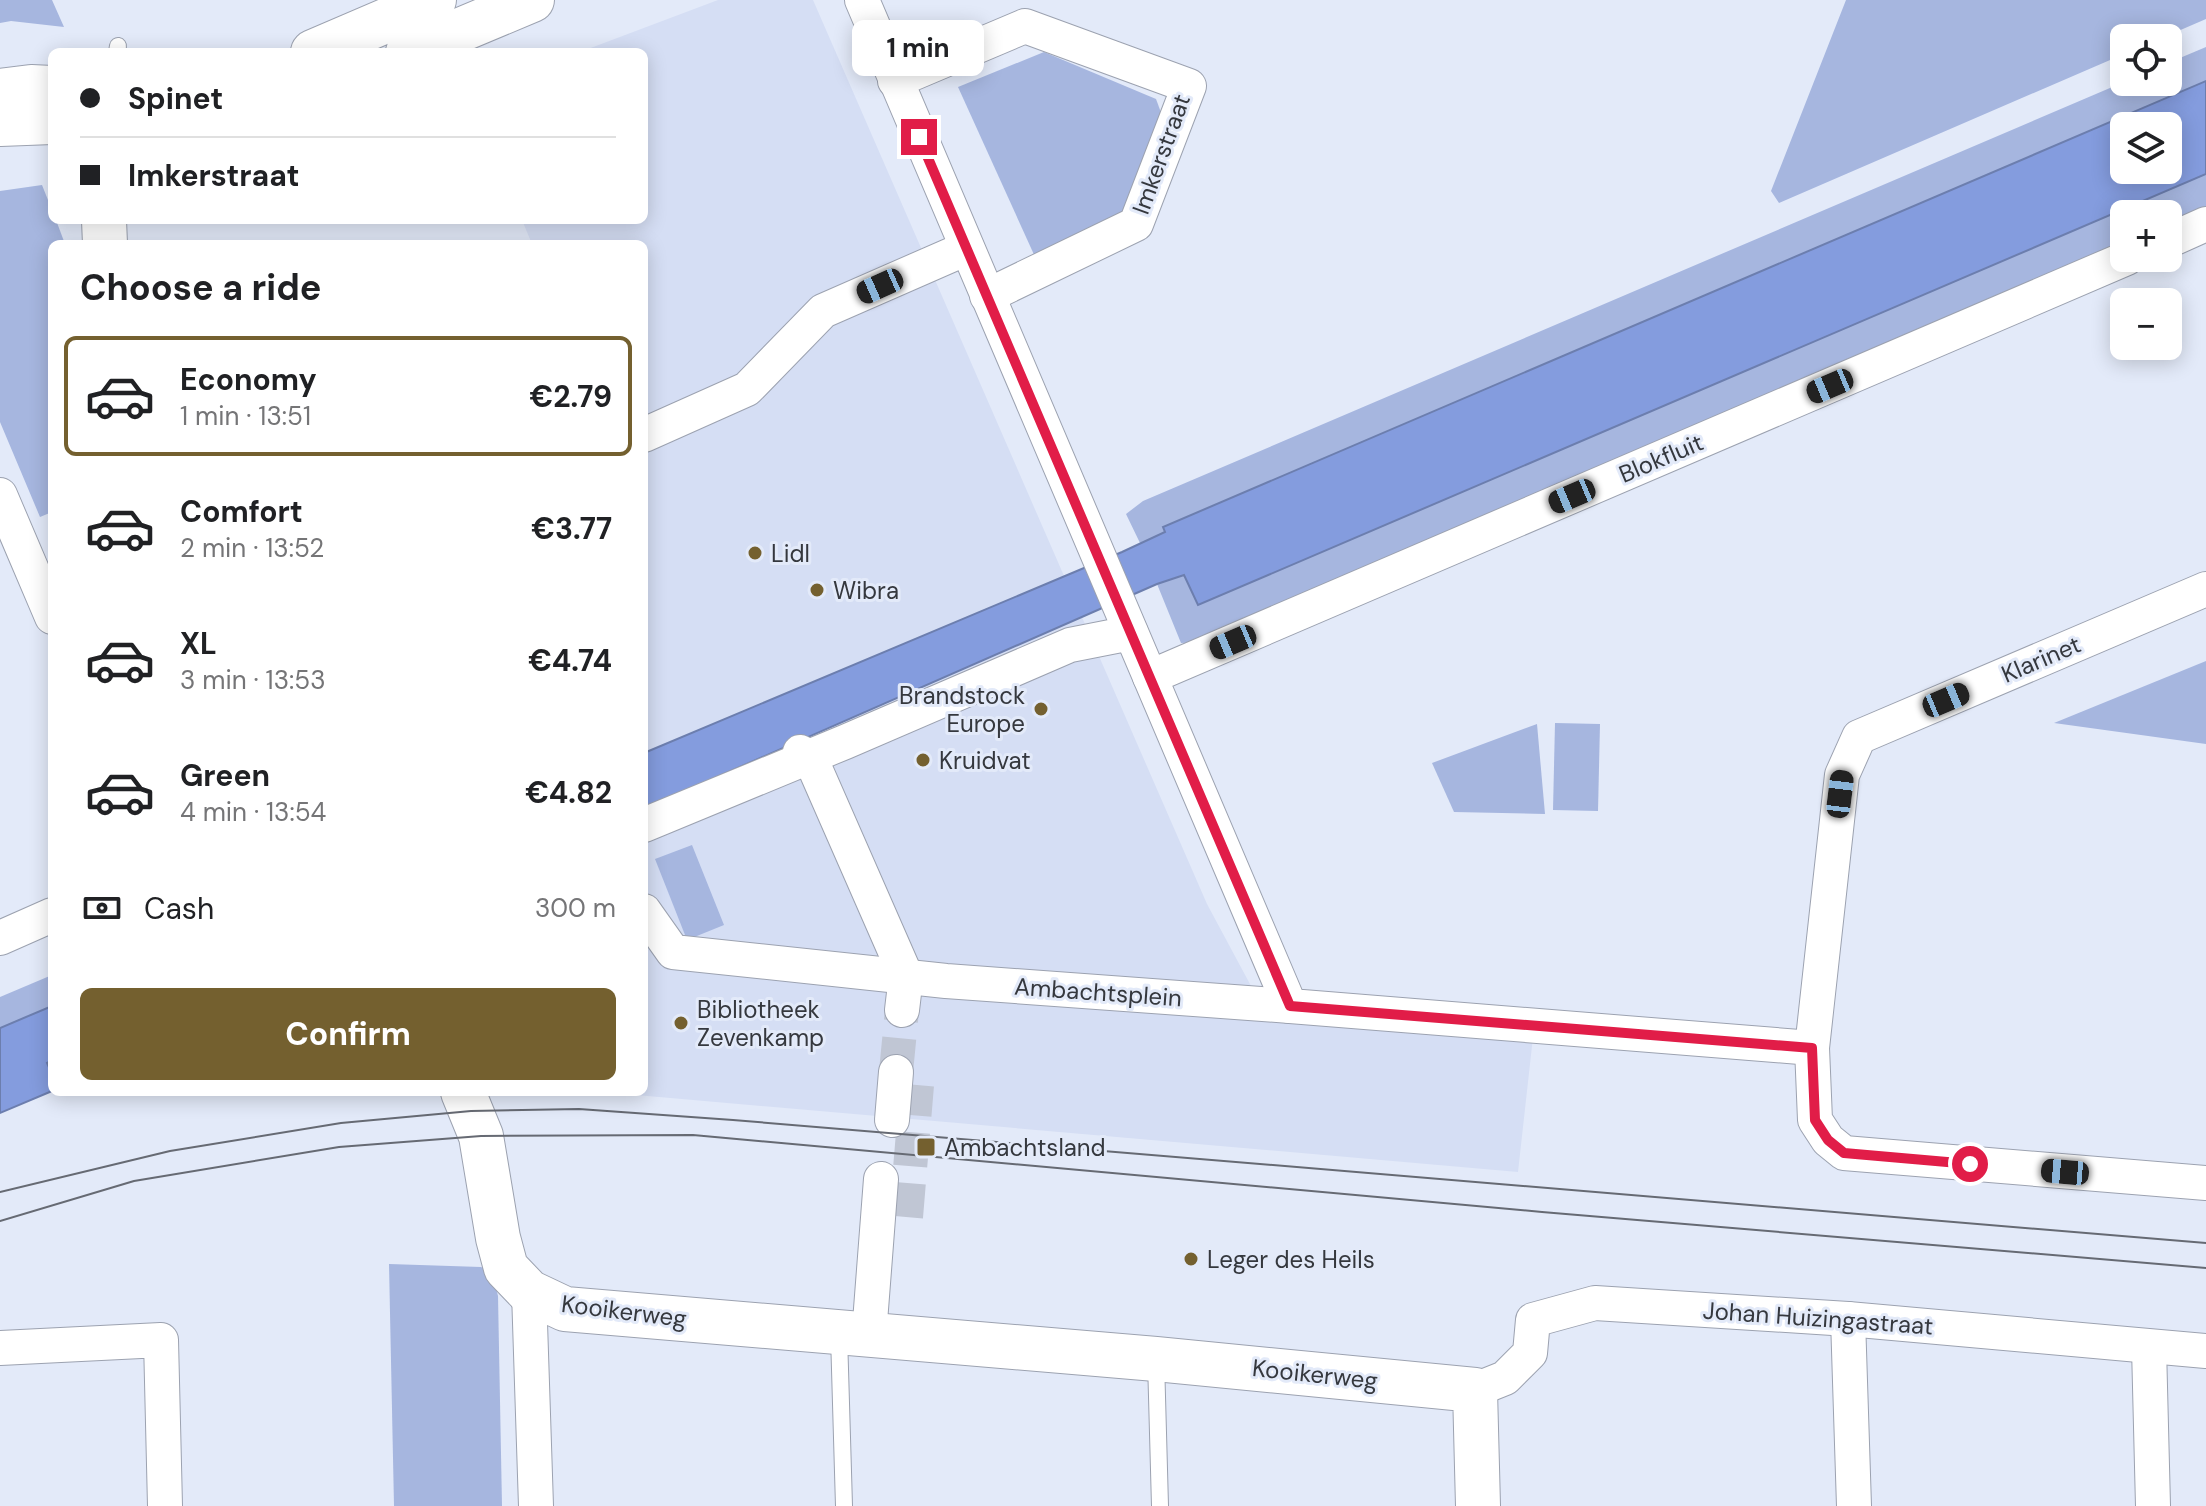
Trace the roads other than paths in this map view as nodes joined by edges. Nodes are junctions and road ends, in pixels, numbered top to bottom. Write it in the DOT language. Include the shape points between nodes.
graph roads {
  1 [pos="434,0"];
  2 [pos="532,0"];
  3 [pos="862,0"];
  4 [pos="322,48"];
  5 [pos="418,48"];
  6 [pos="895,81"];
  7 [pos="48,88"];
  8 [pos="0,91"];
  9 [pos="48,122"];
  10 [pos="0,124"];
  11 [pos="2206,224"];
  12 [pos="2182,235"];
  13 [pos="967,248"];
  14 [pos="2110,265"];
  15 [pos="987,296"];
  16 [pos="648,433"];
  17 [pos="0,495"];
  18 [pos="9,543"];
  19 [pos="2206,589"];
  20 [pos="48,610"];
  21 [pos="1125,620"];
  22 [pos="1150,677"];
  23 [pos="805,754"];
  24 [pos="648,823"];
  25 [pos="48,917"];
  26 [pos="648,917"];
  27 [pos="0,938"];
  28 [pos="914,991"];
  29 [pos="1290,1006"];
  30 [pos="1812,1048"];
  31 [pos="896,1072"];
  32 [pos="465,1096"];
  33 [pos="892,1120"];
  34 [pos="881,1179"];
  35 [pos="2206,1183"];
  36 [pos="529,1292"];
  37 [pos="1848,1319"];
  38 [pos="854,1334"];
  39 [pos="2149,1347"];
  40 [pos="0,1348"];
  41 [pos="2206,1351"];
  42 [pos="1156,1359"];
  43 [pos="1475,1390"];
  44 [pos="1853,1494"];
  45 [pos="165,1506"];
  46 [pos="536,1506"];
  47 [pos="844,1506"];
  48 [pos="1160,1506"];
  49 [pos="1478,1506"];
  50 [pos="2153,1506"];
  1 -- 4 [label="street"];
  2 -- 5 [label="street"];
  3 -- 6 [label="street"];
  6 -- 13 [label="street"];
  6 -- 15 [label="street, Imkerstraat" via="1025,26 1189,86 1136,224"];
  7 -- 8 [label="street"];
  9 -- 10 [label="street"];
  11 -- 12 [label="street"];
  13 -- 15 [label="street"];
  13 -- 16 [label="street" via="823,311 747,389"];
  14 -- 22 [label="street, Blokfluit"];
  15 -- 21 [label="street"];
  17 -- 18 [label="street"];
  18 -- 20 [label="street"];
  19 -- 30 [label="street, Klarinet" via="1859,737 1842,775"];
  21 -- 22 [label="street"];
  21 -- 23 [label="street" via="845,742"];
  22 -- 29 [label="street"];
  23 -- 24 [label="street"];
  23 -- 28 [label="street"];
  25 -- 27 [label="street"];
  26 -- 28 [label="street, Ambachtsplein" via="673,952"];
  28 -- 29 [label="street, Ambachtsplein"];
  29 -- 30 [label="street, Ambachtsplein"];
  30 -- 35 [label="street, Klarinet" via="1815,1120 1844,1153"];
  31 -- 33 [label="street"];
  32 -- 36 [label="street" via="481,1136 506,1268"];
  34 -- 38 [label="street" via="887,1285"];
  36 -- 38 [label="street, Kooikerweg" via="565,1309"];
  36 -- 46 [label="street, Kooikerweg"];
  37 -- 39 [label="street, Johan Huizingastraat"];
  37 -- 43 [label="street, Johan Huizingastraat" via="1595,1303 1533,1320 1530,1353 1505,1378"];
  37 -- 44 [label="street"];
  38 -- 42 [label="street, Kooikerweg"];
  38 -- 47 [label="lane"];
  39 -- 41 [label="street, Johan Huizingastraat"];
  39 -- 50 [label="street"];
  40 -- 45 [label="street" via="161,1340"];
  42 -- 43 [label="street, Kooikerweg"];
  42 -- 48 [label="lane"];
  43 -- 49 [label="street"];
}
